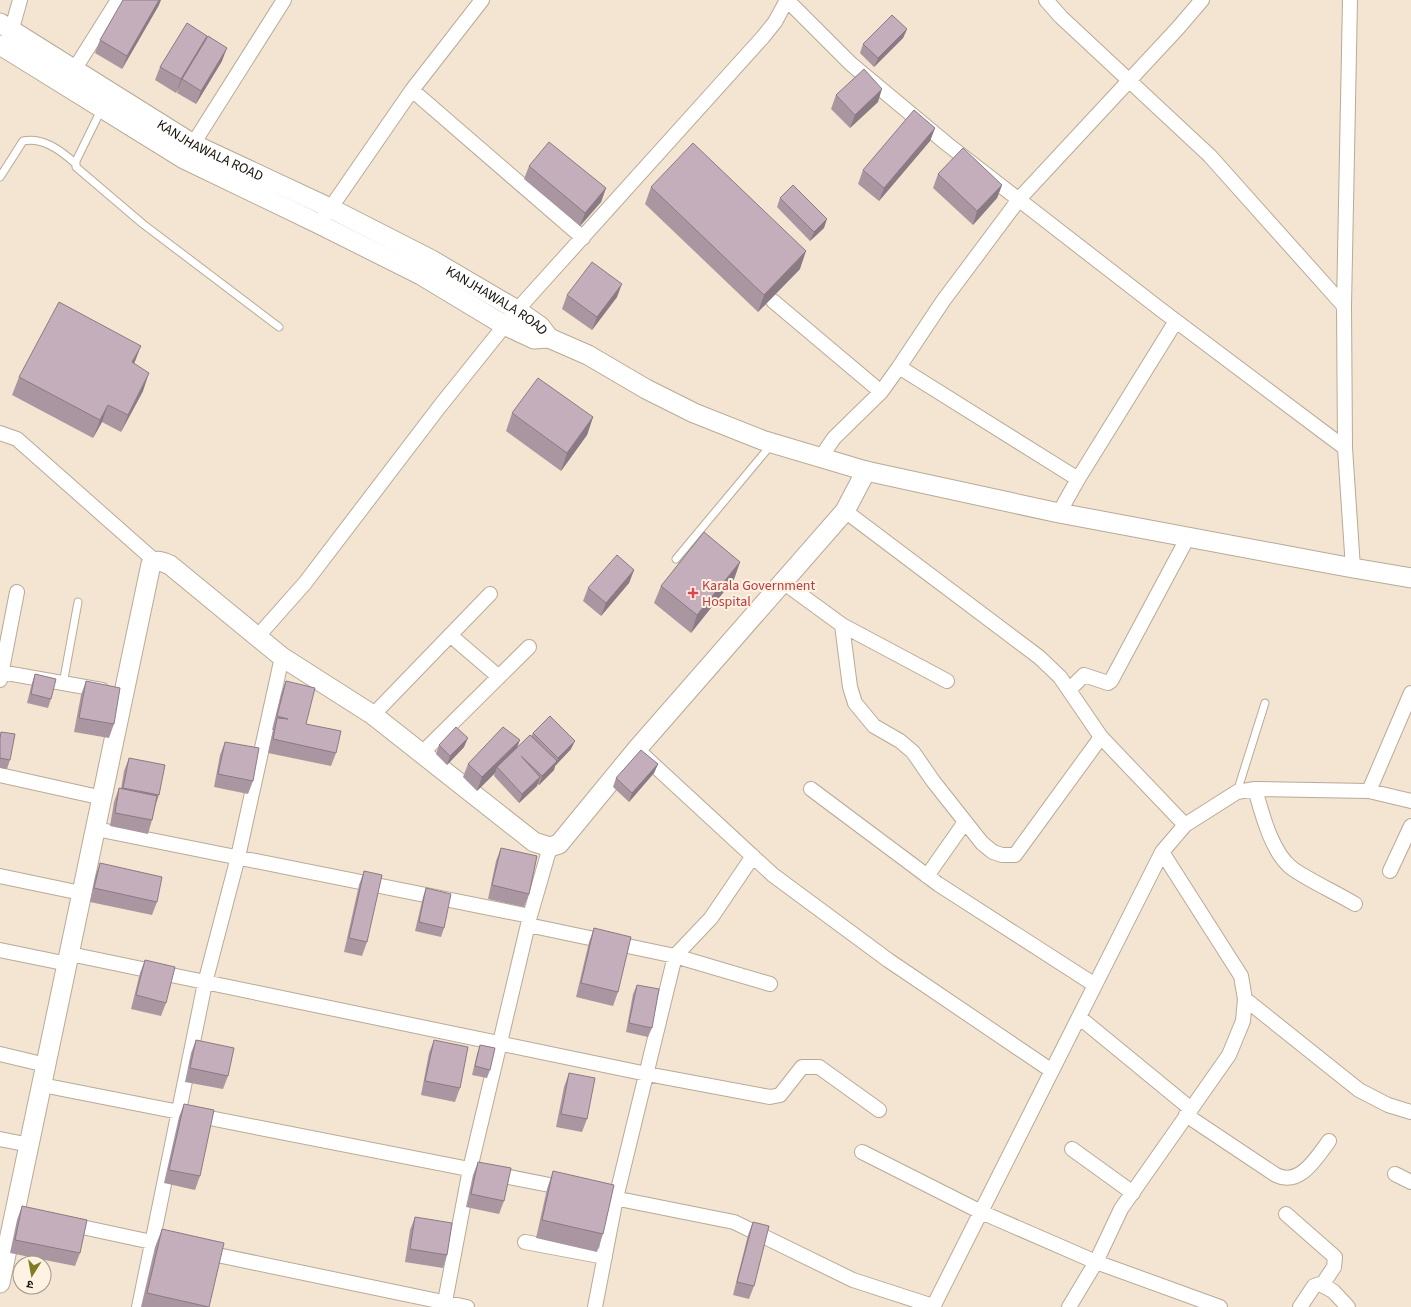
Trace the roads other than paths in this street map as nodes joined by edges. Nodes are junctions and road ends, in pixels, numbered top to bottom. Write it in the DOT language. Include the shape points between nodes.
graph roads {
  1 [pos="20,0"];
  2 [pos="118,0"];
  3 [pos="284,0"];
  4 [pos="482,0"];
  5 [pos="787,0"];
  6 [pos="1046,0"];
  7 [pos="1202,0"];
  8 [pos="1350,0"];
  9 [pos="6,27"];
  10 [pos="3,47"];
  11 [pos="69,77"];
  12 [pos="1129,81"];
  13 [pos="412,90"];
  14 [pos="102,108"];
  15 [pos="189,152"];
  16 [pos="75,163"];
  17 [pos="0,176"];
  18 [pos="1020,198"];
  19 [pos="330,208"];
  20 [pos="319,224"];
  21 [pos="583,238"];
  22 [pos="772,301"];
  23 [pos="1344,306"];
  24 [pos="516,310"];
  25 [pos="1176,321"];
  26 [pos="504,325"];
  27 [pos="279,327"];
  28 [pos="549,338"];
  29 [pos="899,367"];
  30 [pos="881,392"];
  31 [pos="0,434"];
  32 [pos="772,443"];
  33 [pos="1345,448"];
  34 [pos="821,457"];
  35 [pos="866,471"];
  36 [pos="1078,479"];
  37 [pos="844,511"];
  38 [pos="1059,513"];
  39 [pos="1188,537"];
  40 [pos="676,559"];
  41 [pos="155,561"];
  42 [pos="1353,568"];
  43 [pos="1411,578"];
  44 [pos="783,582"];
  45 [pos="17,592"];
  46 [pos="490,594"];
  47 [pos="78,602"];
  48 [pos="842,625"];
  49 [pos="450,634"];
  50 [pos="258,636"];
  51 [pos="529,647"];
  52 [pos="282,657"];
  53 [pos="1,675"];
  54 [pos="499,677"];
  55 [pos="947,681"];
  56 [pos="62,684"];
  57 [pos="1069,690"];
  58 [pos="124,693"];
  59 [pos="1411,693"];
  60 [pos="1265,703"];
  61 [pos="373,714"];
  62 [pos="1101,737"];
  63 [pos="637,749"];
  64 [pos="422,753"];
  65 [pos="0,775"];
  66 [pos="811,789"];
  67 [pos="1255,789"];
  68 [pos="1369,791"];
  69 [pos="1237,792"];
  70 [pos="103,798"];
  71 [pos="1411,801"];
  72 [pos="965,822"];
  73 [pos="1185,825"];
  74 [pos="1411,826"];
  75 [pos="96,829"];
  76 [pos="550,847"];
  77 [pos="1162,852"];
  78 [pos="753,856"];
  79 [pos="238,857"];
  80 [pos="1390,871"];
  81 [pos="0,876"];
  82 [pos="927,876"];
  83 [pos="81,893"];
  84 [pos="1356,904"];
  85 [pos="529,920"];
  86 [pos="0,950"];
  87 [pos="675,956"];
  88 [pos="69,959"];
  89 [pos="205,983"];
  90 [pos="770,984"];
  91 [pos="1095,985"];
  92 [pos="1246,999"];
  93 [pos="1079,1017"];
  94 [pos="500,1044"];
  95 [pos="0,1054"];
  96 [pos="46,1065"];
  97 [pos="1052,1071"];
  98 [pos="647,1074"];
  99 [pos="42,1085"];
  100 [pos="879,1110"];
  101 [pos="178,1112"];
  102 [pos="1189,1112"];
  103 [pos="1411,1112"];
  104 [pos="0,1139"];
  105 [pos="1329,1141"];
  106 [pos="30,1145"];
  107 [pos="1072,1149"];
  108 [pos="862,1152"];
  109 [pos="470,1169"];
  110 [pos="1395,1174"];
  111 [pos="1411,1182"];
  112 [pos="1133,1193"];
  113 [pos="616,1198"];
  114 [pos="981,1212"];
  115 [pos="1286,1214"];
  116 [pos="53,1221"];
  117 [pos="152,1242"];
  118 [pos="525,1242"];
  119 [pos="175,1246"];
  120 [pos="190,1250"];
  121 [pos="605,1257"];
  122 [pos="1096,1262"];
  123 [pos="0,1283"];
  124 [pos="1322,1285"];
  125 [pos="444,1305"];
  126 [pos="139,1307"];
  127 [pos="467,1307"];
  128 [pos="595,1307"];
  129 [pos="933,1307"];
  130 [pos="1069,1307"];
  131 [pos="1220,1307"];
  132 [pos="1300,1307"];
  133 [pos="1348,1307"];
  1 -- 9 [label="street"];
  2 -- 11 [label="street"];
  3 -- 15 [label="street"];
  4 -- 13 [label="street"];
  5 -- 18 [label="street" via="856,69 947,144"];
  5 -- 21 [label="street" via="763,37"];
  6 -- 12 [label="street"];
  7 -- 12 [label="street"];
  8 -- 23 [label="street"];
  9 -- 10 [label="street"];
  9 -- 11 [label="main road, KANJHAWALA ROAD"];
  10 -- 11 [label="main road, KANJHAWALA ROAD"];
  11 -- 14 [label="main road, KANJHAWALA ROAD"];
  11 -- 15 [label="main road, KANJHAWALA ROAD"];
  12 -- 18 [label="street"];
  12 -- 23 [label="street" via="1210,156"];
  13 -- 19 [label="street"];
  13 -- 21 [label="street"];
  14 -- 15 [label="main road, KANJHAWALA ROAD"];
  14 -- 16 [label="lane"];
  15 -- 19 [label="main road, KANJHAWALA ROAD"];
  15 -- 20 [label="main road, KANJHAWALA ROAD"];
  16 -- 17 [label="lane" via="42,141 23,141"];
  16 -- 27 [label="lane" via="76,167 143,224"];
  18 -- 25 [label="street"];
  18 -- 29 [label="street" via="943,301"];
  19 -- 20 [label="street"];
  19 -- 24 [label="main road, KANJHAWALA ROAD" via="430,259"];
  20 -- 26 [label="main road, KANJHAWALA ROAD" via="421,275"];
  21 -- 24 [label="street"];
  22 -- 30 [label="street"];
  23 -- 33 [label="street"];
  24 -- 26 [label="street"];
  24 -- 28 [label="main road, KANJHAWALA ROAD" via="540,326"];
  25 -- 33 [label="street"];
  25 -- 36 [label="street"];
  26 -- 28 [label="main road, KANJHAWALA ROAD" via="534,338"];
  26 -- 50 [label="street" via="305,583"];
  28 -- 32 [label="main road" via="694,413"];
  29 -- 30 [label="street"];
  29 -- 36 [label="street"];
  30 -- 34 [label="street" via="834,438"];
  31 -- 41 [label="street" via="17,439"];
  32 -- 34 [label="main road"];
  32 -- 40 [label="lane"];
  33 -- 42 [label="street"];
  34 -- 35 [label="main road"];
  35 -- 37 [label="main road"];
  35 -- 38 [label="main road"];
  36 -- 38 [label="street"];
  37 -- 44 [label="main road"];
  37 -- 57 [label="street" via="1039,657 1060,677"];
  38 -- 39 [label="main road"];
  39 -- 42 [label="main road"];
  39 -- 57 [label="street" via="1112,681 1103,683 1084,675"];
  41 -- 50 [label="main road" via="170,565"];
  41 -- 58 [label="main road" via="151,564 149,572"];
  42 -- 43 [label="main road"];
  44 -- 48 [label="street"];
  44 -- 63 [label="main road"];
  45 -- 53 [label="street"];
  46 -- 49 [label="street"];
  47 -- 56 [label="lane"];
  48 -- 55 [label="street"];
  48 -- 72 [label="street" via="850,687 855,703 874,726 913,752"];
  49 -- 54 [label="street"];
  49 -- 61 [label="street"];
  50 -- 52 [label="main road"];
  51 -- 54 [label="street"];
  52 -- 61 [label="main road"];
  52 -- 79 [label="street"];
  53 -- 56 [label="street"];
  54 -- 64 [label="street"];
  56 -- 58 [label="street"];
  57 -- 62 [label="street"];
  58 -- 70 [label="main road"];
  59 -- 68 [label="street"];
  60 -- 69 [label="lane"];
  61 -- 64 [label="main road"];
  62 -- 72 [label="street" via="1015,855 993,852"];
  62 -- 73 [label="street"];
  63 -- 76 [label="main road" via="559,844"];
  63 -- 78 [label="street"];
  64 -- 76 [label="main road" via="534,842"];
  65 -- 70 [label="street"];
  66 -- 82 [label="street"];
  67 -- 68 [label="street"];
  67 -- 69 [label="street"];
  67 -- 84 [label="street" via="1264,822 1281,856 1292,868"];
  68 -- 71 [label="street"];
  69 -- 73 [label="street"];
  70 -- 75 [label="main road"];
  72 -- 82 [label="street"];
  73 -- 77 [label="street"];
  74 -- 80 [label="street"];
  75 -- 79 [label="street"];
  75 -- 83 [label="main road"];
  76 -- 85 [label="street"];
  77 -- 91 [label="street"];
  77 -- 92 [label="street" via="1241,976"];
  78 -- 87 [label="street" via="711,918"];
  78 -- 97 [label="street" via="774,875 888,960"];
  79 -- 85 [label="street"];
  79 -- 89 [label="street"];
  81 -- 83 [label="street"];
  82 -- 91 [label="street"];
  83 -- 88 [label="main road"];
  85 -- 87 [label="street"];
  85 -- 94 [label="street"];
  86 -- 88 [label="street"];
  87 -- 90 [label="street"];
  87 -- 98 [label="street"];
  88 -- 89 [label="street"];
  88 -- 96 [label="main road"];
  89 -- 94 [label="street"];
  89 -- 101 [label="street"];
  91 -- 93 [label="street"];
  92 -- 102 [label="street" via="1243,1021 1229,1055"];
  92 -- 103 [label="street" via="1359,1090 1388,1105"];
  93 -- 97 [label="street"];
  93 -- 102 [label="street"];
  94 -- 98 [label="street"];
  94 -- 109 [label="street"];
  95 -- 96 [label="street"];
  96 -- 99 [label="main road"];
  97 -- 114 [label="street"];
  98 -- 100 [label="street" via="770,1097 780,1095 802,1067 819,1067"];
  98 -- 113 [label="street"];
  99 -- 101 [label="street"];
  99 -- 106 [label="main road"];
  101 -- 109 [label="street"];
  101 -- 117 [label="street"];
  102 -- 105 [label="street" via="1276,1175 1287,1178 1304,1172"];
  102 -- 112 [label="street"];
  104 -- 106 [label="street"];
  106 -- 123 [label="main road" via="22,1215"];
  107 -- 112 [label="street"];
  108 -- 114 [label="street"];
  109 -- 113 [label="street"];
  109 -- 125 [label="street"];
  110 -- 111 [label="street"];
  112 -- 122 [label="street" via="1122,1209"];
  113 -- 121 [label="street"];
  113 -- 129 [label="street" via="734,1222 853,1280"];
  114 -- 122 [label="street"];
  114 -- 129 [label="street"];
  115 -- 124 [label="street" via="1335,1257 1334,1267"];
  116 -- 117 [label="street"];
  117 -- 119 [label="street"];
  117 -- 126 [label="street"];
  118 -- 121 [label="street"];
  120 -- 125 [label="street"];
  121 -- 128 [label="street"];
  122 -- 130 [label="street"];
  122 -- 131 [label="street"];
  124 -- 132 [label="street" via="1314,1286"];
  124 -- 133 [label="street" via="1333,1291"];
  125 -- 127 [label="street"];
}
